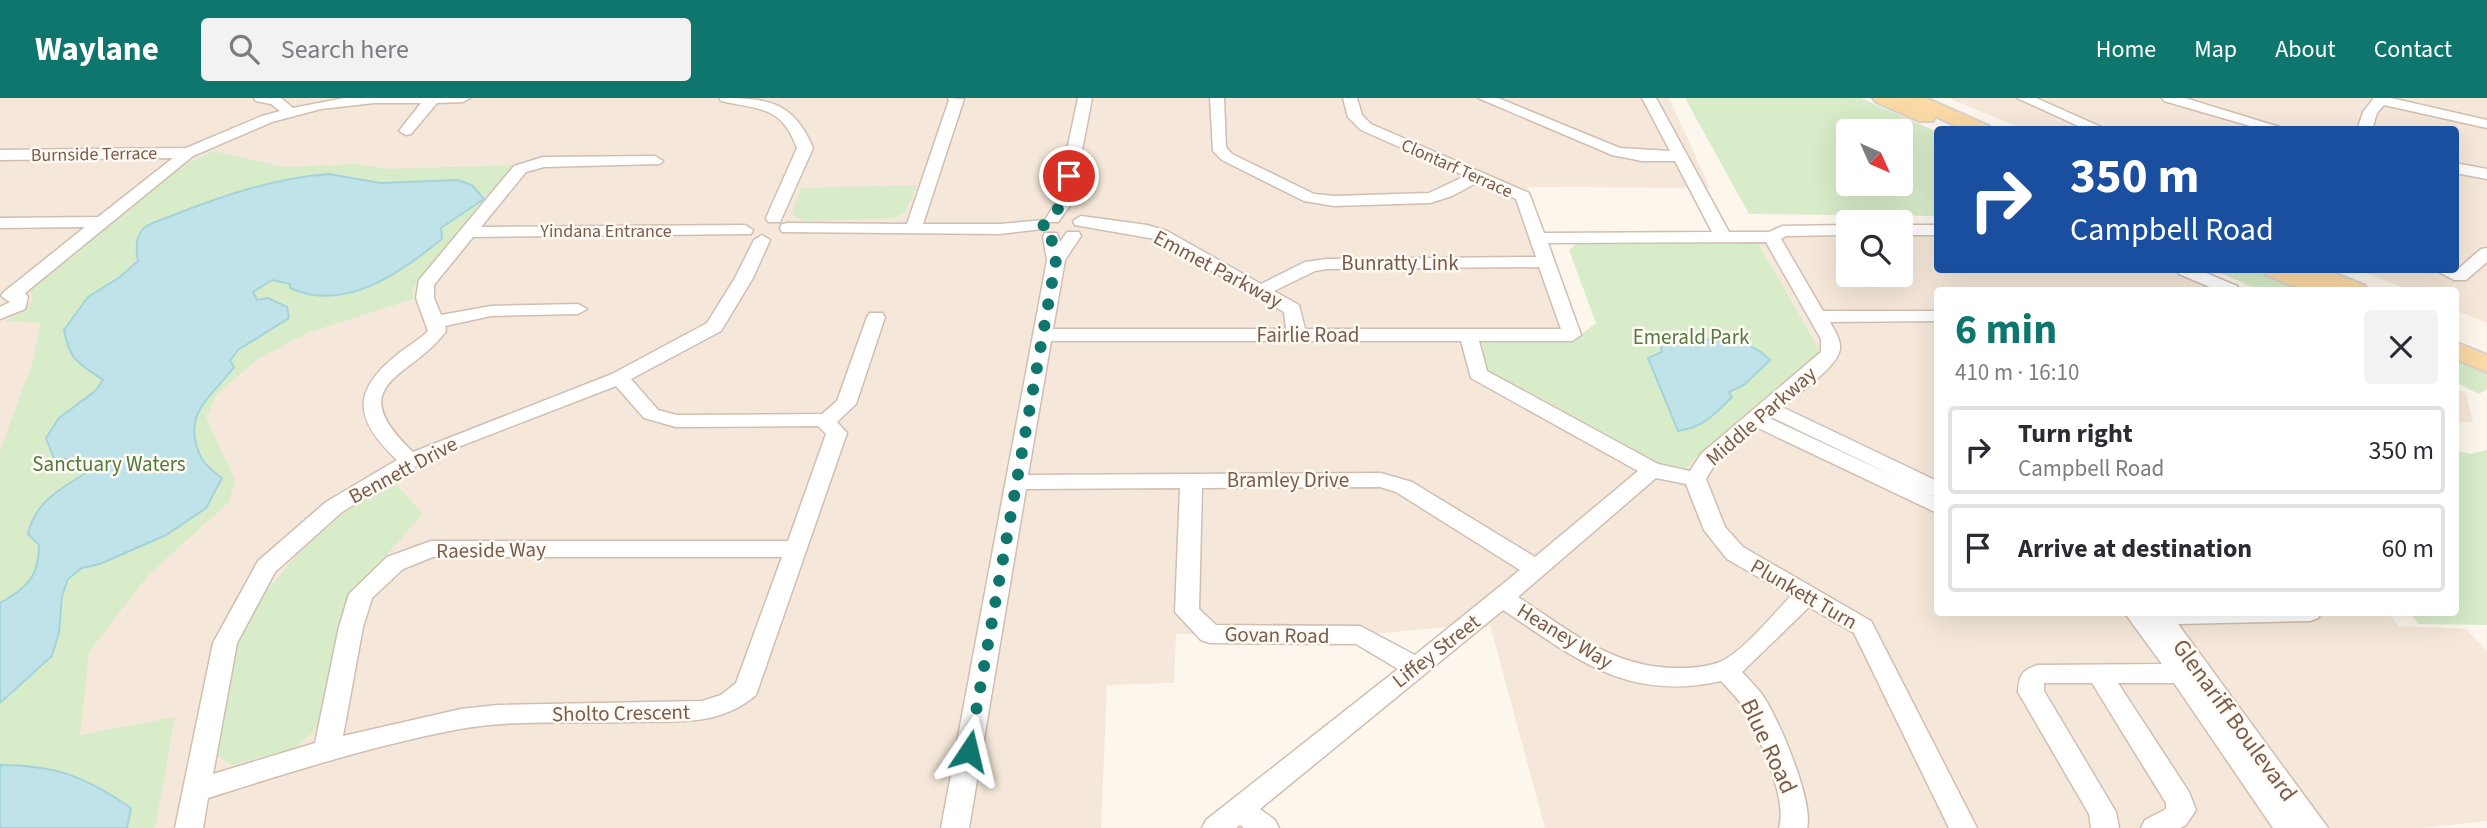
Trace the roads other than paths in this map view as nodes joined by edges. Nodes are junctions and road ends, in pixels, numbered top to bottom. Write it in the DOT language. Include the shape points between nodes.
graph roads {
  1 [pos="261,98"];
  2 [pos="463,98"];
  3 [pos="726,98"];
  4 [pos="778,98"];
  5 [pos="955,98"];
  6 [pos="1085,98"];
  7 [pos="1217,98"];
  8 [pos="1350,98"];
  9 [pos="1485,98"];
  10 [pos="1649,98"];
  11 [pos="1883,98"];
  12 [pos="1910,98"];
  13 [pos="2024,98"];
  14 [pos="2169,98"];
  15 [pos="2360,98"];
  16 [pos="433,99"];
  17 [pos="2380,100"];
  18 [pos="760,104"];
  19 [pos="291,113"];
  20 [pos="2487,124"];
  21 [pos="1945,126"];
  22 [pos="1973,126"];
  23 [pos="2091,126"];
  24 [pos="2268,126"];
  25 [pos="2365,126"];
  26 [pos="406,131"];
  27 [pos="188,153"];
  28 [pos="0,155"];
  29 [pos="1680,156"];
  30 [pos="655,161"];
  31 [pos="2459,169"];
  32 [pos="2483,173"];
  33 [pos="1477,176"];
  34 [pos="2487,190"];
  35 [pos="1064,202"];
  36 [pos="104,222"];
  37 [pos="0,223"];
  38 [pos="781,223"];
  39 [pos="1077,227"];
  40 [pos="913,229"];
  41 [pos="1048,229"];
  42 [pos="1836,230"];
  43 [pos="1913,230"];
  44 [pos="1934,230"];
  45 [pos="468,232"];
  46 [pos="753,235"];
  47 [pos="1723,237"];
  48 [pos="1772,237"];
  49 [pos="1539,238"];
  50 [pos="2487,253"];
  51 [pos="1056,260"];
  52 [pos="1546,262"];
  53 [pos="2192,273"];
  54 [pos="2281,273"];
  55 [pos="2314,273"];
  56 [pos="2452,273"];
  57 [pos="2224,287"];
  58 [pos="2314,287"];
  59 [pos="2349,287"];
  60 [pos="1260,291"];
  61 [pos="5,296"];
  62 [pos="578,309"];
  63 [pos="0,314"];
  64 [pos="1934,316"];
  65 [pos="876,317"];
  66 [pos="1818,317"];
  67 [pos="435,322"];
  68 [pos="1044,335"];
  69 [pos="1296,335"];
  70 [pos="1572,335"];
  71 [pos="2459,335"];
  72 [pos="1469,336"];
  73 [pos="2487,347"];
  74 [pos="2459,352"];
  75 [pos="2487,364"];
  76 [pos="619,378"];
  77 [pos="1762,413"];
  78 [pos="825,422"];
  79 [pos="410,461"];
  80 [pos="1652,470"];
  81 [pos="1695,478"];
  82 [pos="1191,481"];
  83 [pos="1017,482"];
  84 [pos="1934,488"];
  85 [pos="1934,504"];
  86 [pos="796,549"];
  87 [pos="1535,568"];
  88 [pos="1807,594"];
  89 [pos="1501,598"];
  90 [pos="2150,616"];
  91 [pos="1415,667"];
  92 [pos="1726,670"];
  93 [pos="2191,673"];
  94 [pos="2099,674"];
  95 [pos="327,750"];
  96 [pos="198,790"];
  97 [pos="1240,809"];
  98 [pos="2108,827"];
  99 [pos="189,828"];
  100 [pos="955,828"];
  101 [pos="1216,828"];
  102 [pos="1265,828"];
  103 [pos="1793,828"];
  104 [pos="1963,828"];
  105 [pos="2155,828"];
  106 [pos="2288,828"];
  107 [pos="2314,828"];
  1 -- 19 [label="street" via="275,100"];
  2 -- 16 [label="street"];
  3 -- 18 [label="street"];
  4 -- 18 [label="street"];
  5 -- 40 [label="street"];
  6 -- 35 [label="street"];
  7 -- 33 [label="street" via="1218,148 1227,157 1310,198 1430,198"];
  8 -- 33 [label="street, Clontarf Terrace" via="1354,117 1366,127"];
  9 -- 29 [label="street" via="1617,152"];
  10 -- 29 [label="street"];
  11 -- 21 [label="main road"];
  12 -- 22 [label="main road"];
  13 -- 23 [label="street"];
  14 -- 24 [label="street"];
  15 -- 17 [label="street"];
  16 -- 19 [label="street" via="374,99"];
  16 -- 26 [label="street"];
  17 -- 20 [label="street"];
  17 -- 25 [label="street"];
  18 -- 38 [label="street" via="783,112 798,128 805,148"];
  19 -- 27 [label="street"];
  27 -- 28 [label="street, Burnside Terrace"];
  27 -- 36 [label="street"];
  29 -- 47 [label="street"];
  30 -- 45 [label="street" via="543,162 520,169"];
  31 -- 32 [label="street"];
  32 -- 34 [label="street"];
  33 -- 49 [label="street, Clontarf Terrace" via="1523,196"];
  35 -- 39 [label="street"];
  35 -- 41 [label="street"];
  36 -- 37 [label="street"];
  36 -- 61 [label="street"];
  38 -- 40 [label="street"];
  38 -- 46 [label="street" via="759,220"];
  39 -- 41 [label="street, Emmet Parkway"];
  39 -- 51 [label="street"];
  39 -- 60 [label="street, Emmet Parkway" via="1147,230"];
  40 -- 41 [label="street"];
  41 -- 51 [label="street"];
  42 -- 48 [label="street" via="1782,231"];
  43 -- 44 [label="street"];
  45 -- 46 [label="street, Yindana Entrance"];
  45 -- 67 [label="street" via="425,284 422,299"];
  46 -- 76 [label="street, Bennett Drive" via="744,278 714,327"];
  47 -- 48 [label="street"];
  47 -- 49 [label="street"];
  48 -- 66 [label="street, Middle Parkway"];
  49 -- 52 [label="street, Clontarf Terrace"];
  50 -- 56 [label="street" via="2460,276"];
  51 -- 68 [label="street"];
  52 -- 60 [label="street, Bunratty Link" via="1326,264 1311,266"];
  52 -- 70 [label="street, Clontarf Terrace"];
  53 -- 57 [label="street"];
  54 -- 58 [label="main road"];
  55 -- 59 [label="main road"];
  60 -- 69 [label="street, Emmet Parkway" via="1293,309"];
  61 -- 63 [label="street" via="19,297 19,305"];
  62 -- 67 [label="street" via="491,311"];
  64 -- 66 [label="street"];
  65 -- 78 [label="street" via="846,404"];
  66 -- 77 [label="street, Middle Parkway" via="1830,339 1830,352"];
  67 -- 79 [label="street" via="437,331 430,341 388,370 372,397 372,418 383,436"];
  68 -- 69 [label="street, Fairlie Road"];
  68 -- 83 [label="street"];
  69 -- 72 [label="street, Fairlie Road"];
  70 -- 72 [label="street, Fairlie Road"];
  71 -- 73 [label="main road"];
  72 -- 80 [label="street, Middle Parkway" via="1478,374"];
  74 -- 75 [label="main road"];
  76 -- 78 [label="street" via="651,414 676,421"];
  76 -- 79 [label="street, Bennett Drive"];
  77 -- 81 [label="street, Middle Parkway" via="1708,459"];
  77 -- 84 [label="street"];
  77 -- 85 [label="street"];
  78 -- 86 [label="street, Sholto Crescent" via="837,433"];
  79 -- 96 [label="street, Bennett Drive" via="334,508 266,567 225,643"];
  80 -- 81 [label="street, Middle Parkway"];
  80 -- 87 [label="street, Liffey Street"];
  81 -- 88 [label="street, Plunkett Turn" via="1725,544"];
  82 -- 83 [label="street, Bramley Drive"];
  82 -- 87 [label="street, Bramley Drive" via="1381,480 1404,487"];
  82 -- 91 [label="street, Govan Road" via="1187,612 1210,634 1360,635"];
  83 -- 100 [label="street"];
  86 -- 95 [label="street, Sholto Crescent" via="747,688 730,702 702,711 486,716"];
  86 -- 95 [label="street, Raeside Way" via="431,549 395,563 361,594"];
  87 -- 89 [label="street, Liffey Street"];
  88 -- 92 [label="street, Heaney Way" via="1741,661"];
  88 -- 104 [label="street, Plunkett Turn" via="1863,626"];
  89 -- 91 [label="street, Liffey Street"];
  89 -- 92 [label="street, Heaney Way" via="1590,655 1626,672 1663,678"];
  90 -- 93 [label="street, Glenariff Boulevard"];
  91 -- 97 [label="street, Liffey Street"];
  92 -- 103 [label="street, Blue Road" via="1759,713 1796,806"];
  93 -- 94 [label="street"];
  93 -- 106 [label="street, Glenariff Boulevard"];
  93 -- 107 [label="street, Glenariff Boulevard"];
  94 -- 98 [label="street" via="2038,674 2029,686"];
  94 -- 105 [label="street" via="2179,800 2182,810 2176,817"];
  95 -- 96 [label="street, Sholto Crescent"];
  96 -- 99 [label="street, Bennett Drive"];
  97 -- 101 [label="street, Liffey Street"];
  97 -- 102 [label="street"];
}
